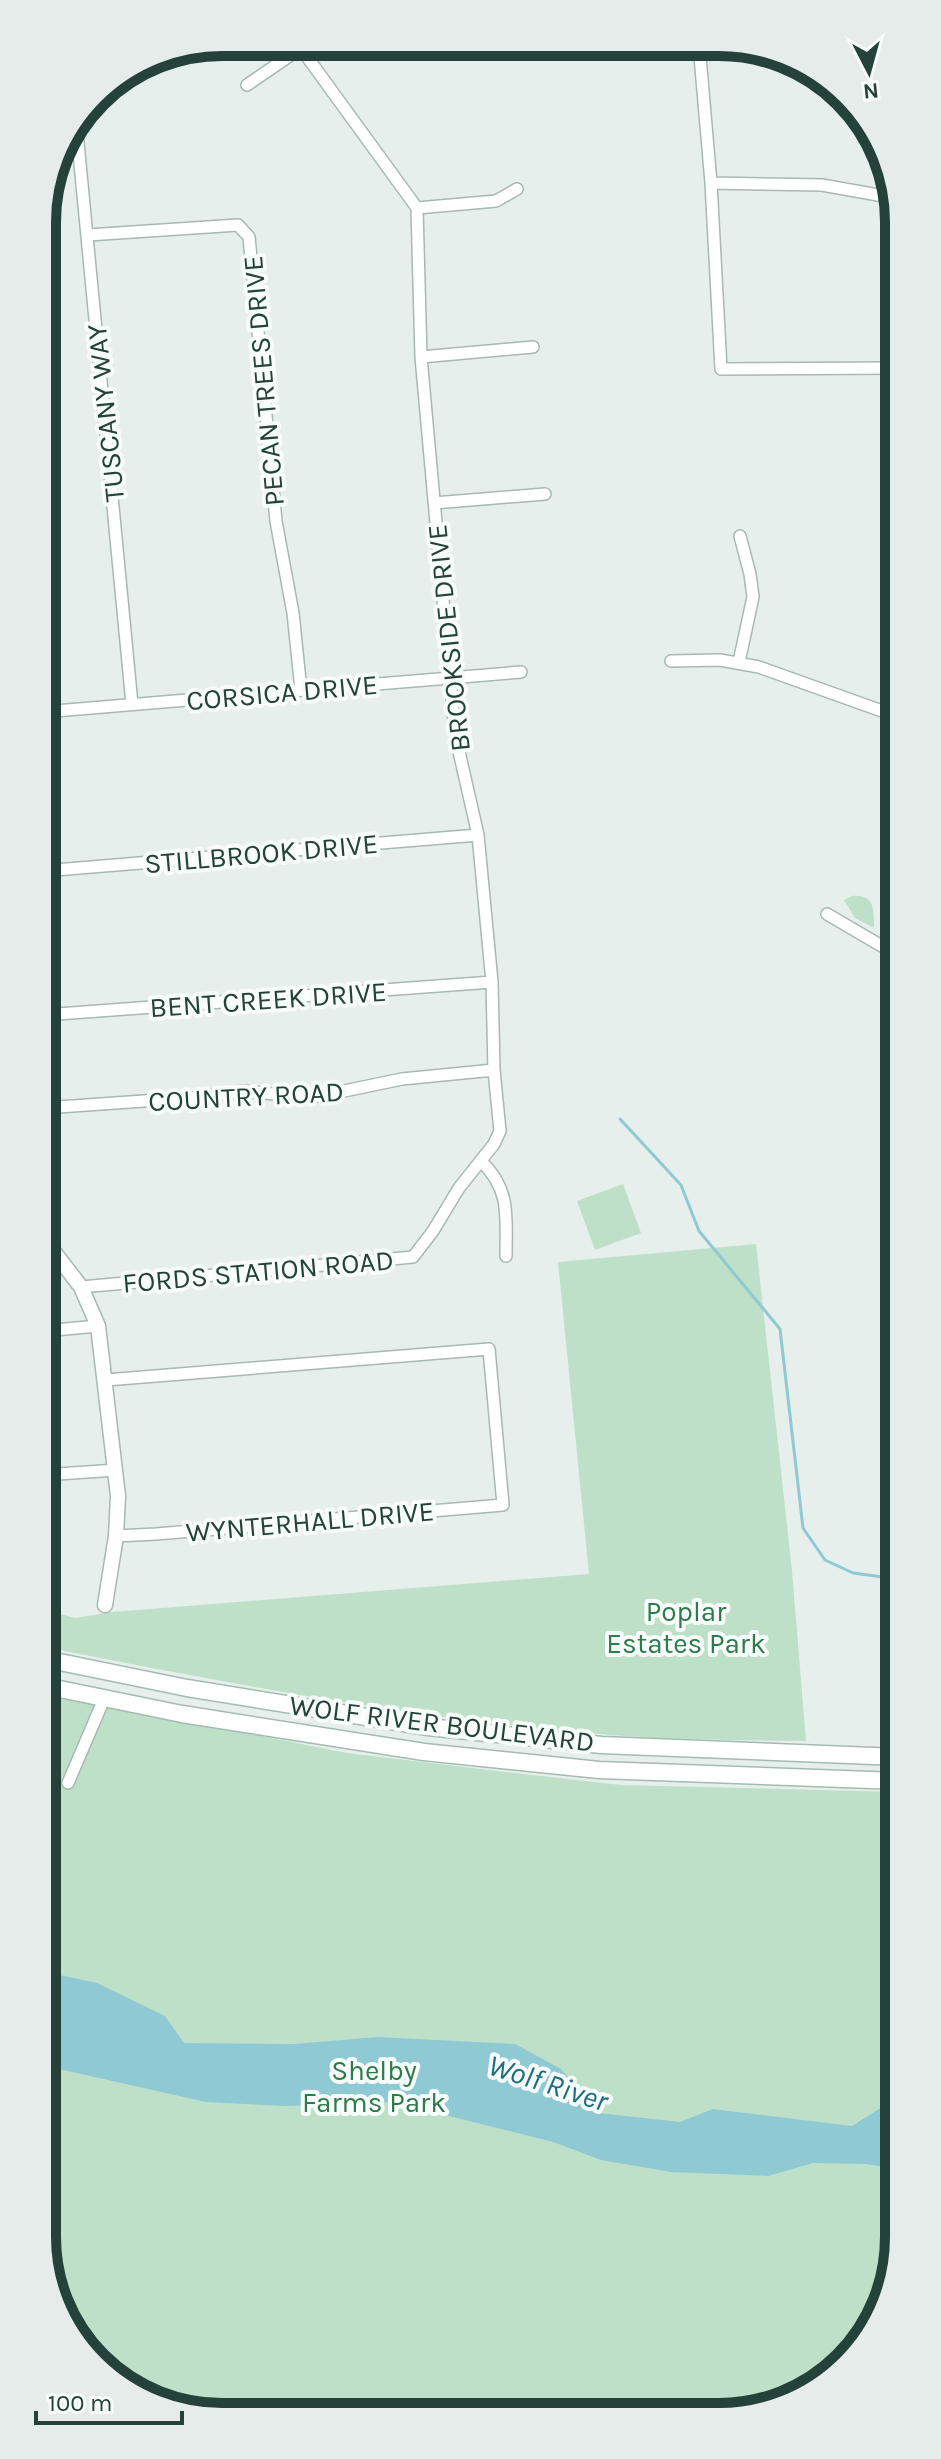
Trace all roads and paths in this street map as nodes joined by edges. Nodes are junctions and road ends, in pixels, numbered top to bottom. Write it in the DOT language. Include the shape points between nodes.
graph roads {
  1 [pos="285,56"];
  2 [pos="307,56"];
  3 [pos="700,56"];
  4 [pos="247,85"];
  5 [pos="78,139"];
  6 [pos="711,183"];
  7 [pos="517,189"];
  8 [pos="883,196"];
  9 [pos="417,208"];
  10 [pos="88,235"];
  11 [pos="533,347"];
  12 [pos="421,357"];
  13 [pos="885,368"];
  14 [pos="545,494"];
  15 [pos="434,503"];
  16 [pos="740,536"];
  17 [pos="671,661"];
  18 [pos="739,662"];
  19 [pos="521,672"];
  20 [pos="450,678"];
  21 [pos="301,690"];
  22 [pos="132,704"];
  23 [pos="56,711"];
  24 [pos="885,712"];
  25 [pos="478,835"];
  26 [pos="56,870"];
  27 [pos="827,914"];
  28 [pos="885,948"];
  29 [pos="492,982"];
  30 [pos="56,1014"];
  31 [pos="494,1070"];
  32 [pos="56,1107"];
  33 [pos="481,1161"];
  34 [pos="56,1255"];
  35 [pos="506,1256"];
  36 [pos="81,1287"];
  37 [pos="98,1326"];
  38 [pos="56,1330"];
  39 [pos="106,1380"];
  40 [pos="116,1470"];
  41 [pos="56,1474"];
  42 [pos="116,1536"];
  43 [pos="105,1605"];
  44 [pos="56,1661"];
  45 [pos="56,1688"];
  46 [pos="104,1699"];
  47 [pos="885,1757"];
  48 [pos="885,1781"];
  49 [pos="68,1783"];
  1 -- 4 [label="street"];
  2 -- 9 [label="street"];
  3 -- 6 [label="street"];
  5 -- 10 [label="street, TUSCANY WAY"];
  6 -- 8 [label="street" via="822,185"];
  6 -- 13 [label="street" via="721,369"];
  7 -- 9 [label="street" via="496,201"];
  9 -- 12 [label="street, BROOKSIDE DRIVE"];
  10 -- 21 [label="street, PECAN TREES DRIVE" via="238,225 249,237 279,548"];
  10 -- 22 [label="street, TUSCANY WAY"];
  11 -- 12 [label="street"];
  12 -- 15 [label="street, BROOKSIDE DRIVE"];
  14 -- 15 [label="street"];
  15 -- 20 [label="street, BROOKSIDE DRIVE"];
  16 -- 18 [label="street" via="753,597"];
  17 -- 18 [label="street"];
  18 -- 24 [label="street"];
  19 -- 20 [label="street, CORSICA DRIVE"];
  20 -- 21 [label="street, CORSICA DRIVE"];
  20 -- 25 [label="street, BROOKSIDE DRIVE" via="458,747"];
  21 -- 22 [label="street, CORSICA DRIVE"];
  22 -- 23 [label="street, CORSICA DRIVE"];
  25 -- 26 [label="street, STILLBROOK DRIVE"];
  25 -- 29 [label="street, BROOKSIDE DRIVE"];
  27 -- 28 [label="street"];
  29 -- 30 [label="street, BENT CREEK DRIVE"];
  29 -- 31 [label="street, BROOKSIDE DRIVE"];
  31 -- 32 [label="street, COUNTRY ROAD" via="402,1079 320,1096 243,1091"];
  31 -- 33 [label="street, BROOKSIDE DRIVE" via="500,1131"];
  33 -- 35 [label="street" via="503,1190"];
  33 -- 36 [label="street, FORDS STATION ROAD" via="413,1257"];
  34 -- 36 [label="street"];
  36 -- 37 [label="street"];
  37 -- 38 [label="street"];
  37 -- 39 [label="street"];
  39 -- 40 [label="street"];
  39 -- 42 [label="street, WYNTERHALL DRIVE" via="489,1349 503,1505"];
  40 -- 41 [label="street"];
  40 -- 42 [label="street"];
  42 -- 43 [label="street"];
  44 -- 47 [label="main road, WOLF RIVER BOULEVARD" via="428,1727 601,1745"];
  45 -- 46 [label="main road, WOLF RIVER BOULEVARD"];
  46 -- 48 [label="main road, WOLF RIVER BOULEVARD" via="424,1752 599,1770"];
  46 -- 49 [label="street"];
}
